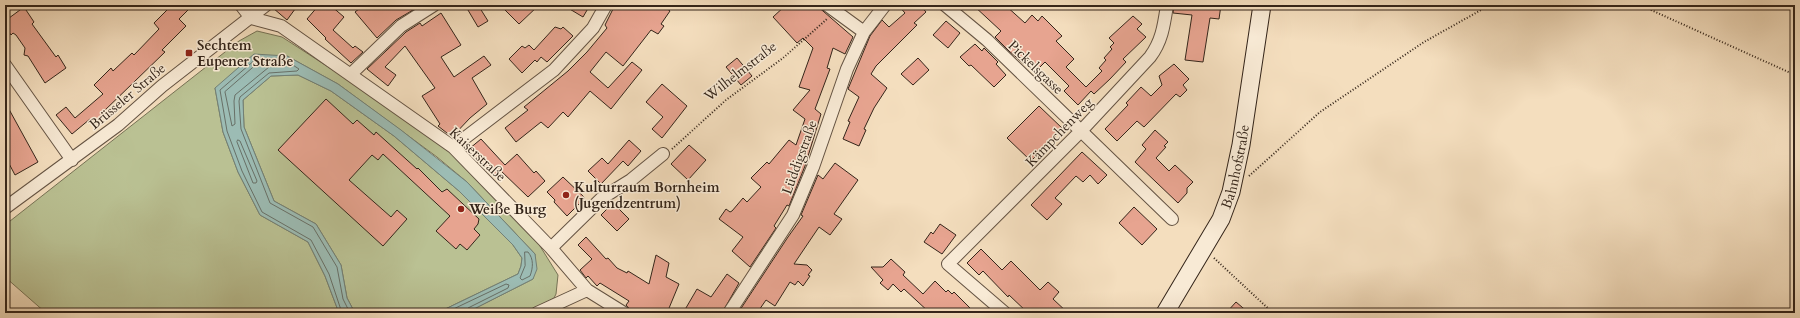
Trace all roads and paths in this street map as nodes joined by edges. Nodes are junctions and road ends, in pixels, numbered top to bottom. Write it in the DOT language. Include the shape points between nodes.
graph roads {
  1 [pos="241,5"];
  2 [pos="266,5"];
  3 [pos="434,5"];
  4 [pos="606,5"];
  5 [pos="885,5"];
  6 [pos="945,5"];
  7 [pos="1166,5"];
  8 [pos="1262,5"];
  9 [pos="1490,5"];
  10 [pos="1640,5"];
  11 [pos="831,8"];
  12 [pos="251,18"];
  13 [pos="864,32"];
  14 [pos="5,65"];
  15 [pos="351,74"];
  16 [pos="1795,75"];
  17 [pos="1081,131"];
  18 [pos="452,147"];
  19 [pos="663,154"];
  20 [pos="72,160"];
  21 [pos="1249,176"];
  22 [pos="5,208"];
  23 [pos="1172,219"];
  24 [pos="551,248"];
  25 [pos="1203,248"];
  26 [pos="587,290"];
  27 [pos="537,313"];
  28 [pos="624,313"];
  29 [pos="729,313"];
  30 [pos="1005,313"];
  31 [pos="1165,313"];
  32 [pos="1273,313"];
  1 -- 12 [label="street"];
  2 -- 12 [label="street, Brüsseler Straße"];
  3 -- 15 [label="street" via="401,26"];
  4 -- 18 [label="street" via="593,28 554,70"];
  5 -- 13 [label="street, Lüddigstraße"];
  6 -- 17 [label="street, Pickelsgasse" via="987,40"];
  7 -- 17 [label="street, Kämpchenweg" via="1162,37 1157,48"];
  8 -- 25 [label="main road, Bahnhofstraße" via="1241,145 1231,192 1221,219"];
  9 -- 21 [label="path" via="1424,42 1320,112"];
  10 -- 16 [label="path"];
  11 -- 13 [label="street"];
  11 -- 19 [label="path, Wilhelmstraße" via="783,58 726,100 672,149"];
  12 -- 15 [label="street, Kaiserstraße" via="280,26"];
  12 -- 20 [label="street, Brüsseler Straße" via="162,86 118,125"];
  13 -- 29 [label="street, Lüddigstraße" via="847,69 813,167 793,215"];
  14 -- 20 [label="street"];
  15 -- 18 [label="street, Kaiserstraße"];
  17 -- 23 [label="street, Pickelsgasse"];
  17 -- 30 [label="street, Kämpchenweg" via="948,264"];
  18 -- 24 [label="street, Kaiserstraße"];
  19 -- 24 [label="street" via="631,180 602,198"];
  20 -- 22 [label="street, Brüsseler Straße"];
  24 -- 26 [label="street, Kaiserstraße"];
  25 -- 31 [label="main road, Bahnhofstraße"];
  25 -- 32 [label="path"];
  26 -- 27 [label="street"];
  26 -- 28 [label="street, Kaiserstraße"];
}
